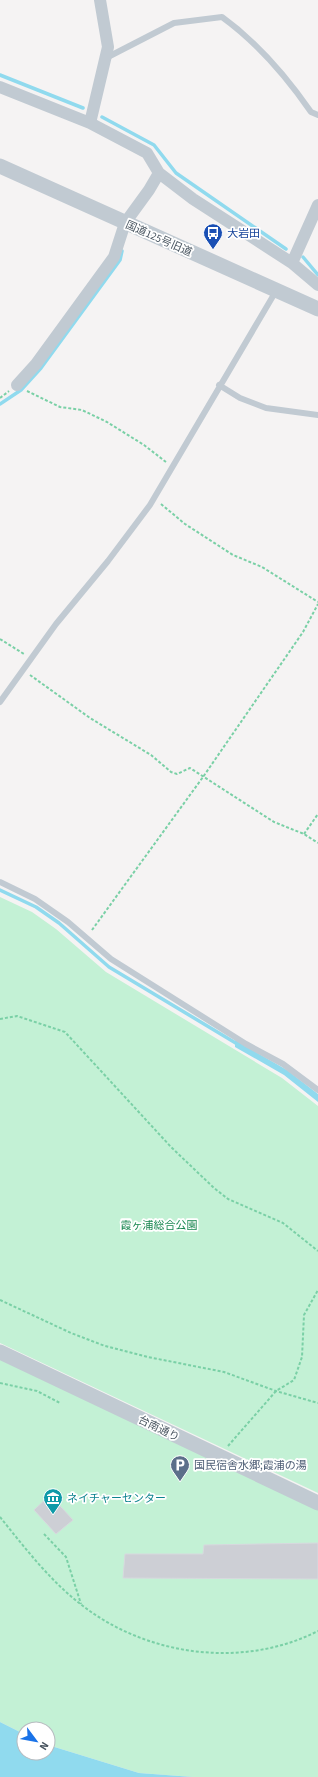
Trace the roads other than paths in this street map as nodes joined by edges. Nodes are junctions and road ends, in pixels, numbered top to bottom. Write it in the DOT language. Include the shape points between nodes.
graph roads {
  1 [pos="100,0"];
  2 [pos="105,59"];
  3 [pos="0,87"];
  4 [pos="318,114"];
  5 [pos="90,123"];
  6 [pos="0,166"];
  7 [pos="159,173"];
  8 [pos="318,206"];
  9 [pos="125,223"];
  10 [pos="292,262"];
  11 [pos="318,285"];
  12 [pos="277,290"];
  13 [pos="318,309"];
  14 [pos="16,385"];
  15 [pos="219,385"];
  16 [pos="318,415"];
  17 [pos="0,702"];
  18 [pos="0,882"];
  19 [pos="318,1090"];
  20 [pos="0,1352"];
  21 [pos="318,1503"];
  1 -- 2 [label="street" via="107,33 108,47"];
  2 -- 4 [label="lane" via="174,23 222,18 239,30 285,75 311,112"];
  2 -- 5 [label="street"];
  3 -- 5 [label="street"];
  5 -- 7 [label="street" via="147,153"];
  6 -- 9 [label="street, 国道125号旧道"];
  7 -- 9 [label="street"];
  7 -- 10 [label="street" via="193,199"];
  8 -- 10 [label="street"];
  9 -- 12 [label="street, 国道125号旧道"];
  9 -- 14 [label="street" via="114,257 36,364"];
  10 -- 11 [label="street"];
  12 -- 13 [label="street, 国道125号旧道"];
  12 -- 15 [label="lane"];
  15 -- 16 [label="lane" via="240,398 266,408"];
  15 -- 17 [label="lane" via="154,498 30,658"];
  18 -- 19 [label="lane" via="35,899 68,922 111,959 246,1044 283,1064"];
  20 -- 21 [label="street, 台南通り"];
}
